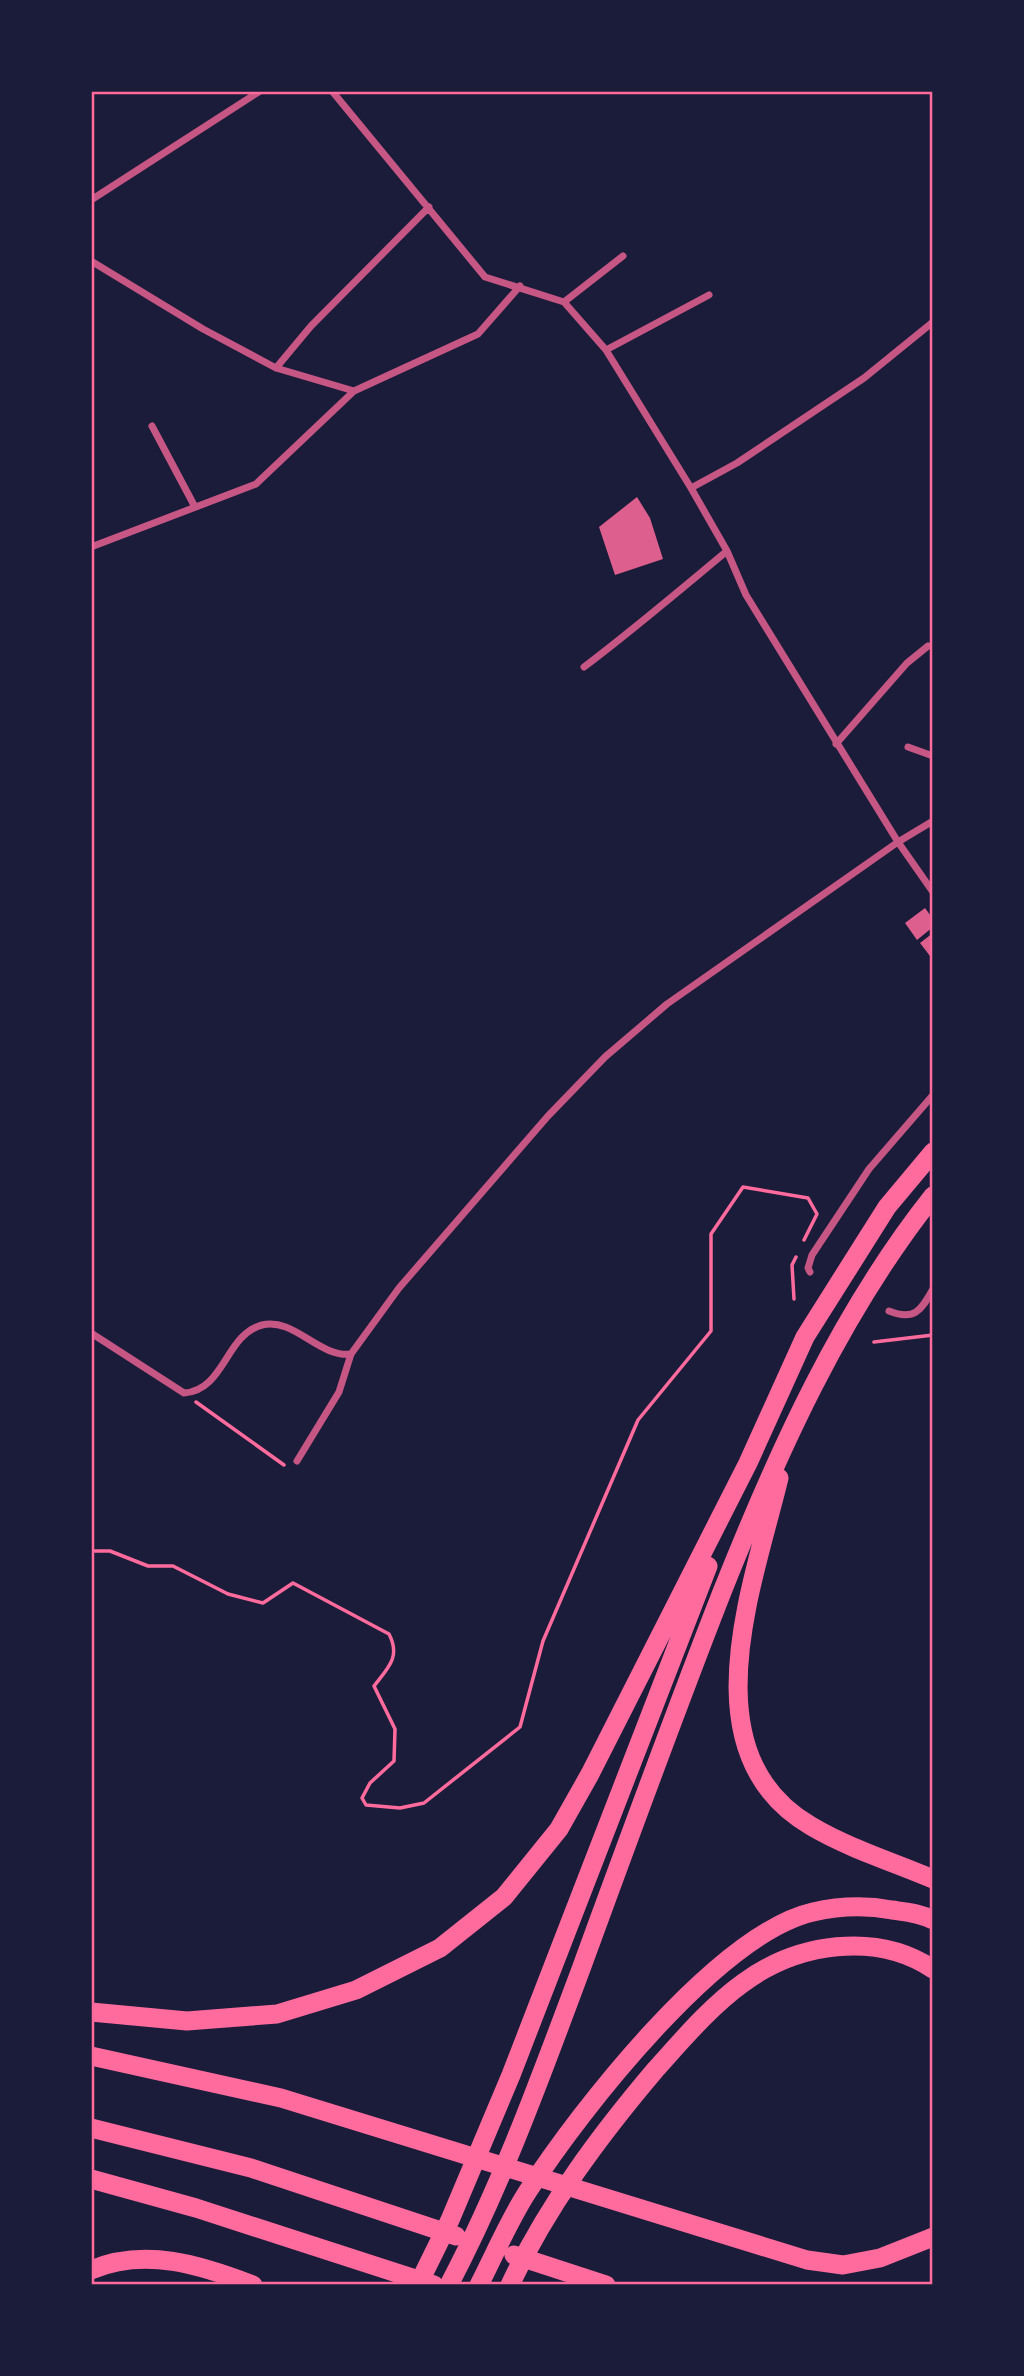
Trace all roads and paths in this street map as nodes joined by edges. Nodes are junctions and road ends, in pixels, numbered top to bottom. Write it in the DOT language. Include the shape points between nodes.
graph roads {
  1 [pos="260,91"];
  2 [pos="331,91"];
  3 [pos="91,200"];
  4 [pos="429,207"];
  5 [pos="623,256"];
  6 [pos="91,261"];
  7 [pos="520,286"];
  8 [pos="709,295"];
  9 [pos="564,302"];
  10 [pos="933,322"];
  11 [pos="606,350"];
  12 [pos="276,368"];
  13 [pos="354,391"];
  14 [pos="152,426"];
  15 [pos="691,488"];
  16 [pos="195,507"];
  17 [pos="91,547"];
  18 [pos="727,551"];
  19 [pos="928,646"];
  20 [pos="584,667"];
  21 [pos="836,744"];
  22 [pos="908,747"];
  23 [pos="933,756"];
  24 [pos="933,821"];
  25 [pos="898,842"];
  26 [pos="933,892"];
  27 [pos="933,1096"];
  28 [pos="933,1152"];
  29 [pos="933,1196"];
  30 [pos="802,1244"];
  31 [pos="797,1255"];
  32 [pos="810,1272"];
  33 [pos="933,1289"];
  34 [pos="794,1299"];
  35 [pos="888,1311"];
  36 [pos="91,1334"];
  37 [pos="933,1335"];
  38 [pos="874,1342"];
  39 [pos="351,1354"];
  40 [pos="184,1392"];
  41 [pos="789,1433"];
  42 [pos="297,1461"];
  43 [pos="748,1463"];
  44 [pos="91,1551"];
  45 [pos="933,1879"];
  46 [pos="933,1920"];
  47 [pos="933,1969"];
  48 [pos="91,2012"];
  49 [pos="91,2056"];
  50 [pos="91,2128"];
  51 [pos="91,2179"];
  52 [pos="933,2237"];
  53 [pos="91,2270"];
  54 [pos="253,2285"];
  55 [pos="418,2285"];
  56 [pos="434,2285"];
  57 [pos="449,2285"];
  58 [pos="479,2285"];
  59 [pos="510,2285"];
  60 [pos="606,2285"];
  1 -- 3 [label="street"];
  2 -- 4 [label="street"];
  4 -- 7 [label="street" via="485,276"];
  4 -- 12 [label="street" via="320,316"];
  5 -- 9 [label="street"];
  6 -- 12 [label="street"];
  7 -- 9 [label="street"];
  7 -- 13 [label="street" via="478,334"];
  8 -- 11 [label="street"];
  9 -- 11 [label="street"];
  10 -- 15 [label="street" via="864,378 737,463"];
  11 -- 15 [label="street"];
  12 -- 13 [label="street"];
  13 -- 16 [label="street" via="256,484"];
  14 -- 16 [label="street"];
  15 -- 18 [label="street"];
  16 -- 17 [label="street"];
  18 -- 20 [label="street"];
  18 -- 21 [label="street" via="746,595"];
  19 -- 21 [label="street" via="907,663"];
  21 -- 25 [label="street"];
  22 -- 23 [label="street"];
  24 -- 25 [label="street"];
  25 -- 26 [label="street"];
  25 -- 39 [label="street" via="667,1004 606,1057 548,1116 399,1288"];
  27 -- 32 [label="street" via="869,1169 812,1255"];
  28 -- 43 [label="highway" via="887,1207 805,1337"];
  29 -- 41 [label="highway" via="901,1236"];
  30 -- 44 [label="path" via="817,1214 808,1198 743,1188 711,1234 711,1331 638,1420 543,1641 520,1727 424,1803 400,1808 366,1805 362,1798 370,1783 394,1761 395,1729 374,1686 394,1660 395,1646 389,1633 293,1583 263,1603 228,1594 173,1566 148,1566 110,1551"];
  31 -- 34 [label="path" via="792,1265"];
  33 -- 35 [label="street" via="914,1315"];
  36 -- 40 [label="street"];
  37 -- 38 [label="path"];
  39 -- 40 [label="street" via="337,1356 278,1325 262,1325 246,1334 208,1385 197,1392"];
  39 -- 42 [label="street" via="339,1392"];
  40 -- 42 [label="path" via="271,1459 287,1467"];
  41 -- 45 [label="highway" via="744,1626 736,1680 740,1727 752,1761 772,1793 810,1825"];
  41 -- 57 [label="highway" via="690,1675 538,2086 478,2230"];
  43 -- 48 [label="highway" via="584,1785 559,1829 504,1897 440,1948 356,1990 277,2014 187,2021"];
  43 -- 55 [label="highway" via="511,2075"];
  46 -- 58 [label="highway" via="866,1905 812,1912 767,1931 727,1959 675,2008 593,2101 527,2192"];
  47 -- 59 [label="highway" via="914,1956 863,1944 803,1953 744,1982 687,2034 618,2113 569,2182"];
  49 -- 52 [label="highway" via="281,2098 807,2260 843,2265 880,2258"];
  50 -- 60 [label="highway" via="251,2168"];
  51 -- 56 [label="highway" via="196,2207"];
  53 -- 54 [label="highway" via="107,2263 156,2257"];
}
